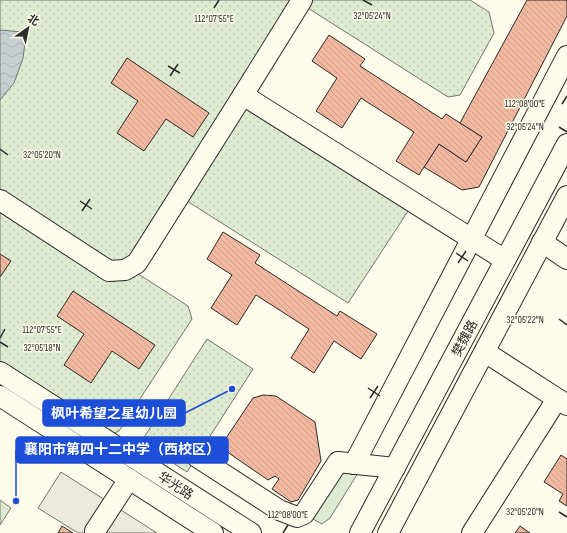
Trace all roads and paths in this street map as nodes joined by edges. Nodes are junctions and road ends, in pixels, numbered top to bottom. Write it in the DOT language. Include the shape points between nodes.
graph roads {
  1 [pos="302,0"];
  2 [pos="567,56"];
  3 [pos="243,95"];
  4 [pos="567,144"];
  5 [pos="567,196"];
  6 [pos="0,200"];
  7 [pos="472,238"];
  8 [pos="542,242"];
  9 [pos="567,259"];
  10 [pos="505,260"];
  11 [pos="484,352"];
  12 [pos="0,372"];
  13 [pos="0,396"];
  14 [pos="562,402"];
  15 [pos="197,457"];
  16 [pos="354,464"];
  17 [pos="395,468"];
  18 [pos="129,479"];
  19 [pos="95,531"];
  20 [pos="213,533"];
  21 [pos="251,533"];
  22 [pos="360,533"];
  23 [pos="388,533"];
  24 [pos="472,533"];
  1 -- 3 [label="street"];
  2 -- 7 [label="street"];
  3 -- 6 [label="street" via="137,263 125,270 109,270"];
  3 -- 7 [label="street"];
  4 -- 10 [label="street, 樊魏路"];
  5 -- 8 [label="street, 樊魏路"];
  7 -- 10 [label="street"];
  7 -- 16 [label="street"];
  8 -- 9 [label="street"];
  8 -- 11 [label="street, 樊魏路"];
  10 -- 17 [label="street, 樊魏路"];
  11 -- 14 [label="street"];
  11 -- 23 [label="street, 樊魏路"];
  12 -- 21 [label="street, 华光路"];
  13 -- 18 [label="street, 华光路"];
  14 -- 24 [label="street"];
  15 -- 16 [label="street" via="279,510 297,517 304,514 338,462"];
  16 -- 17 [label="street"];
  17 -- 22 [label="street, 樊魏路"];
  18 -- 19 [label="street"];
  18 -- 20 [label="street, 华光路"];
}
